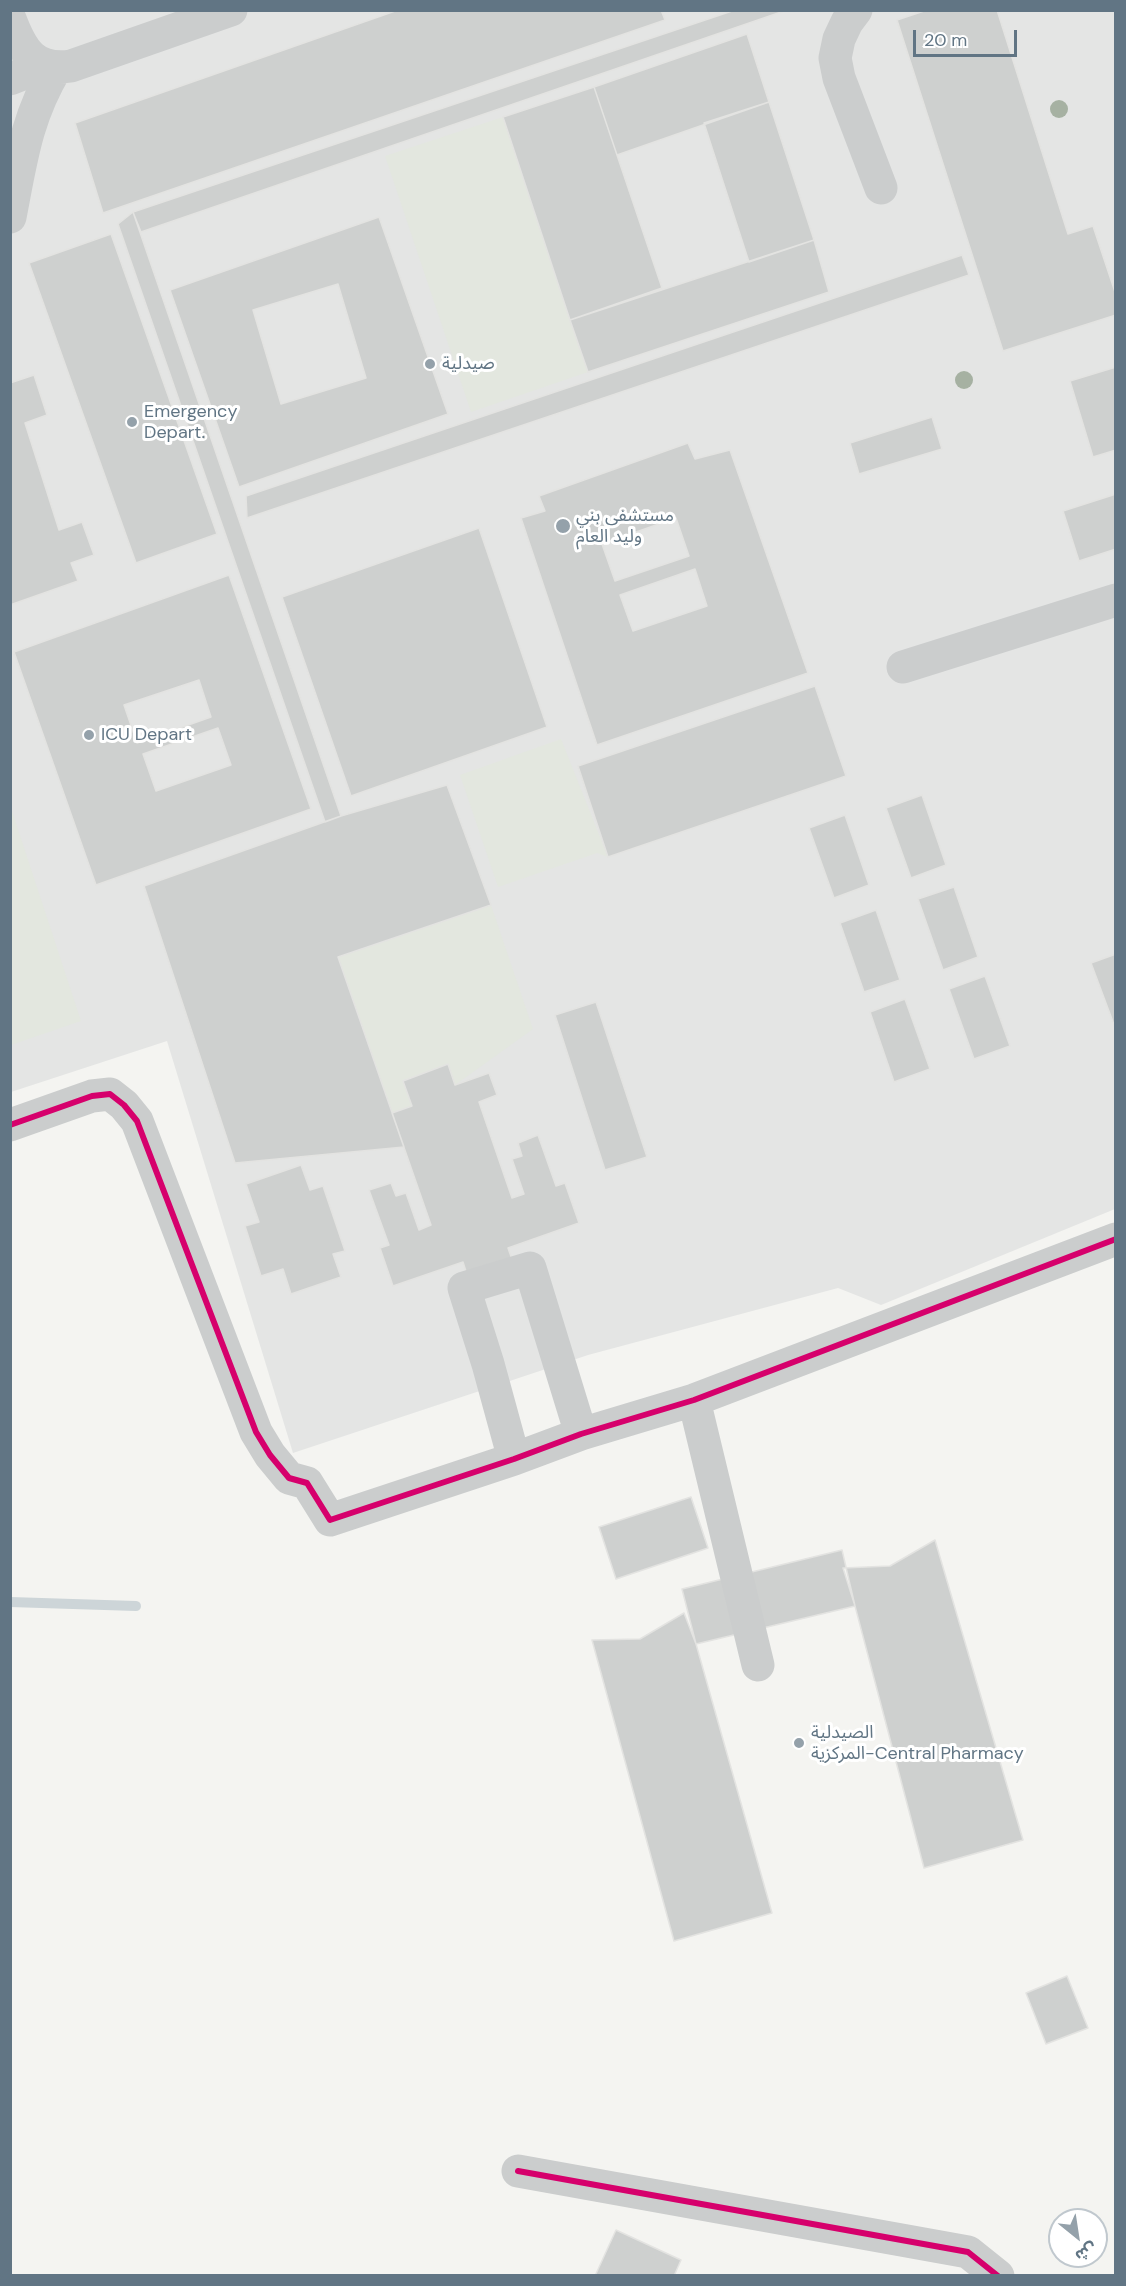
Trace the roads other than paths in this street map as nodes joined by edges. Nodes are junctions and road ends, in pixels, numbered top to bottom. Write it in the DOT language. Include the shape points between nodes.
graph roads {
  1 [pos="231,10"];
  2 [pos="856,10"];
  3 [pos="10,19"];
  4 [pos="50,67"];
  5 [pos="10,79"];
  6 [pos="881,188"];
  7 [pos="10,217"];
  8 [pos="1116,600"];
  9 [pos="903,667"];
  10 [pos="10,1125"];
  11 [pos="1116,1239"];
  12 [pos="693,1400"];
  13 [pos="581,1434"];
  14 [pos="514,1459"];
  15 [pos="758,1665"];
  16 [pos="518,2171"];
  17 [pos="998,2276"];
  1 -- 4 [label="street" via="71,66"];
  2 -- 6 [label="street" via="839,39 835,58"];
  3 -- 4 [label="street" via="19,43"];
  4 -- 5 [label="street"];
  4 -- 7 [label="street" via="25,137"];
  8 -- 9 [label="street"];
  10 -- 14 [label="street" via="92,1096 110,1094 137,1121 256,1432 289,1478 307,1483 330,1520"];
  11 -- 12 [label="street"];
  12 -- 13 [label="street"];
  12 -- 15 [label="street"];
  13 -- 14 [label="street"];
  13 -- 14 [label="street" via="531,1268 464,1288"];
  16 -- 17 [label="street" via="968,2252"];
}
